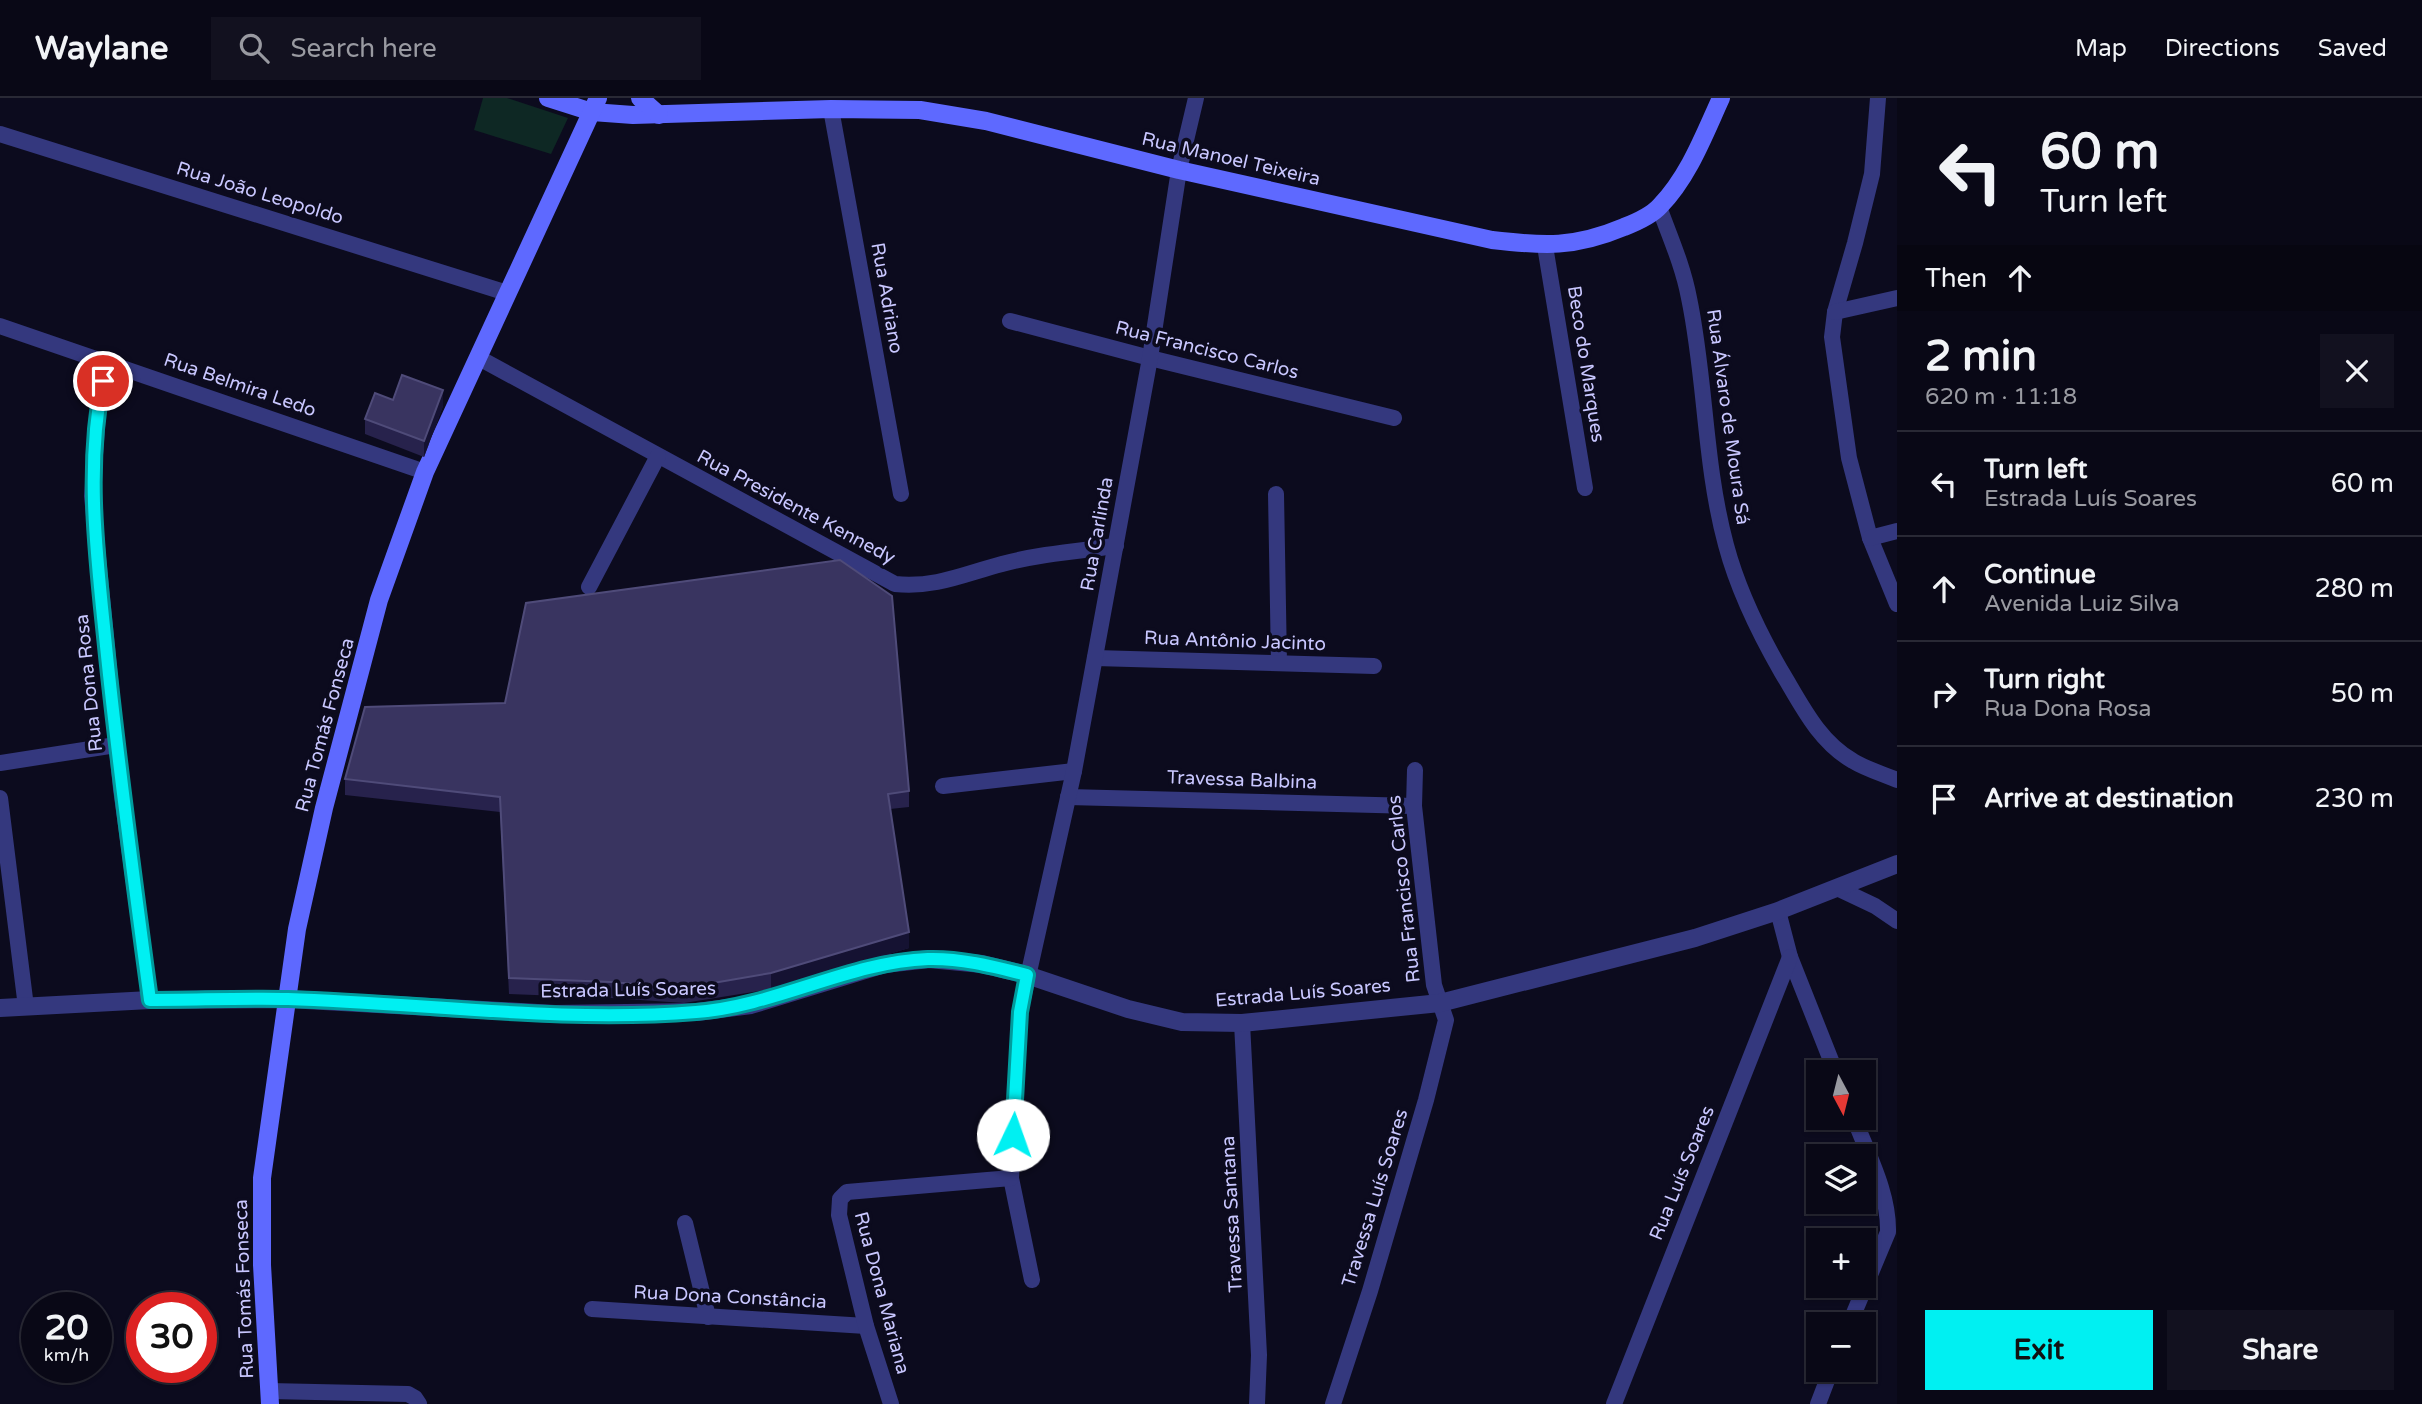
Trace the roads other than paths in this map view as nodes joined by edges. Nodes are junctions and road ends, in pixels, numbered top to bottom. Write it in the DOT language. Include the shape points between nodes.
graph roads {
  1 [pos="548,98"];
  2 [pos="640,98"];
  3 [pos="1196,98"];
  4 [pos="1721,98"];
  5 [pos="1878,98"];
  6 [pos="596,102"];
  7 [pos="831,110"];
  8 [pos="659,115"];
  9 [pos="0,134"];
  10 [pos="1178,170"];
  11 [pos="1659,207"];
  12 [pos="1545,246"];
  13 [pos="507,293"];
  14 [pos="1897,298"];
  15 [pos="1835,312"];
  16 [pos="1010,321"];
  17 [pos="0,326"];
  18 [pos="479,358"];
  19 [pos="1150,358"];
  20 [pos="107,362"];
  21 [pos="1394,418"];
  22 [pos="658,456"];
  23 [pos="425,471"];
  24 [pos="1585,488"];
  25 [pos="901,494"];
  26 [pos="1276,494"];
  27 [pos="1897,531"];
  28 [pos="1870,538"];
  29 [pos="1116,546"];
  30 [pos="589,587"];
  31 [pos="1897,604"];
  32 [pos="1095,659"];
  33 [pos="1279,663"];
  34 [pos="1374,666"];
  35 [pos="116,745"];
  36 [pos="0,763"];
  37 [pos="1415,770"];
  38 [pos="1074,771"];
  39 [pos="1897,780"];
  40 [pos="943,786"];
  41 [pos="1068,797"];
  42 [pos="0,799"];
  43 [pos="1414,806"];
  44 [pos="1897,864"];
  45 [pos="1837,888"];
  46 [pos="1778,911"];
  47 [pos="1897,921"];
  48 [pos="1790,957"];
  49 [pos="1027,975"];
  50 [pos="288,999"];
  51 [pos="150,1000"];
  52 [pos="1440,1003"];
  53 [pos="26,1007"];
  54 [pos="0,1008"];
  55 [pos="1242,1023"];
  56 [pos="1831,1060"];
  57 [pos="1859,1130"];
  58 [pos="1011,1178"];
  59 [pos="685,1223"];
  60 [pos="1032,1280"];
  61 [pos="592,1309"];
  62 [pos="1854,1312"];
  63 [pos="708,1317"];
  64 [pos="866,1326"];
  65 [pos="1826,1382"];
  66 [pos="270,1398"];
  67 [pos="419,1404"];
  68 [pos="891,1404"];
  69 [pos="1257,1404"];
  70 [pos="1333,1404"];
  71 [pos="1614,1404"];
  72 [pos="1818,1404"];
  1 -- 6 [label="main road, Rua Manoel Teixeira"];
  2 -- 8 [label="main road"];
  3 -- 10 [label="street, Rua Carlinda"];
  4 -- 11 [label="main road, Rua Manoel Teixeira" via="1696,153"];
  5 -- 15 [label="street" via="1872,174"];
  6 -- 8 [label="main road, Rua Manoel Teixeira"];
  6 -- 13 [label="main road, Rua Tomás Fonseca"];
  7 -- 8 [label="main road, Rua Manoel Teixeira"];
  7 -- 10 [label="main road, Rua Manoel Teixeira" via="920,110 986,121"];
  7 -- 25 [label="street, Rua Adriano"];
  9 -- 13 [label="street, Rua João Leopoldo"];
  10 -- 12 [label="main road, Rua Manoel Teixeira" via="1492,240"];
  10 -- 19 [label="street, Rua Carlinda"];
  11 -- 12 [label="main road, Rua Manoel Teixeira" via="1609,233"];
  11 -- 39 [label="street, Rua Álvaro de Moura Sá" via="1689,295 1726,545 1757,630 1811,722 1853,761"];
  12 -- 24 [label="street, Beco do Marques"];
  13 -- 18 [label="main road, Rua Tomás Fonseca"];
  14 -- 15 [label="street"];
  15 -- 28 [label="street" via="1832,337 1838,390 1849,458"];
  16 -- 19 [label="street, Rua Francisco Carlos"];
  17 -- 20 [label="street, Rua Belmira Ledo"];
  18 -- 22 [label="street, Rua Presidente Kennedy"];
  18 -- 23 [label="main road, Rua Tomás Fonseca"];
  19 -- 21 [label="street, Rua Francisco Carlos"];
  19 -- 29 [label="street, Rua Carlinda"];
  20 -- 23 [label="street, Rua Belmira Ledo"];
  20 -- 35 [label="street, Rua Dona Rosa" via="99,400 92,496"];
  22 -- 29 [label="street, Rua Presidente Kennedy" via="895,584 939,583 1014,561"];
  22 -- 30 [label="street"];
  23 -- 50 [label="main road, Rua Tomás Fonseca" via="379,600 324,808 297,929"];
  26 -- 33 [label="street"];
  27 -- 28 [label="street"];
  28 -- 31 [label="street"];
  29 -- 32 [label="street, Rua Carlinda"];
  32 -- 33 [label="street, Rua Antônio Jacinto"];
  32 -- 38 [label="street, Rua Carlinda"];
  33 -- 34 [label="street, Rua Antônio Jacinto"];
  35 -- 36 [label="street"];
  35 -- 51 [label="street, Rua Dona Rosa"];
  37 -- 43 [label="street, Rua Francisco Carlos"];
  38 -- 40 [label="street"];
  38 -- 41 [label="street, Rua Carlinda"];
  41 -- 43 [label="street, Travessa Balbina"];
  41 -- 49 [label="street, Rua Carlinda"];
  42 -- 53 [label="street"];
  43 -- 52 [label="street, Rua Francisco Carlos" via="1434,985"];
  44 -- 45 [label="street, Estrada Luís Soares"];
  45 -- 46 [label="street, Estrada Luís Soares"];
  45 -- 47 [label="street"];
  46 -- 48 [label="street"];
  46 -- 52 [label="street, Estrada Luís Soares" via="1695,938"];
  48 -- 56 [label="street"];
  48 -- 71 [label="street, Rua Luís Soares"];
  49 -- 50 [label="street, Estrada Luís Soares" via="982,964 918,960 885,964 751,1004 684,1013 555,1014"];
  49 -- 55 [label="street, Estrada Luís Soares" via="1182,1022"];
  49 -- 58 [label="street, Rua Carlinda" via="1020,1012"];
  50 -- 51 [label="street, Estrada Luís Soares"];
  50 -- 66 [label="main road, Rua Tomás Fonseca" via="262,1178"];
  51 -- 53 [label="street, Estrada Luís Soares"];
  52 -- 55 [label="street, Estrada Luís Soares"];
  52 -- 70 [label="street, Travessa Luís Soares" via="1446,1020 1426,1100"];
  53 -- 54 [label="street, Estrada Luís Soares"];
  55 -- 69 [label="street, Travessa Santana" via="1259,1355"];
  57 -- 62 [label="street" via="1883,1192 1888,1232"];
  58 -- 60 [label="street, Rua Carlinda"];
  58 -- 64 [label="street, Rua Dona Mariana" via="848,1192 840,1199 839,1215"];
  59 -- 63 [label="street"];
  61 -- 63 [label="street, Rua Dona Constância"];
  63 -- 64 [label="street, Rua Dona Constância"];
  64 -- 68 [label="street, Rua Dona Mariana"];
  65 -- 72 [label="street"];
  66 -- 67 [label="street" via="408,1394"];
}
